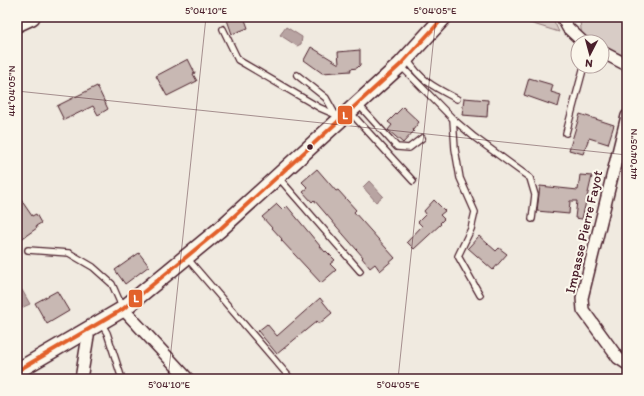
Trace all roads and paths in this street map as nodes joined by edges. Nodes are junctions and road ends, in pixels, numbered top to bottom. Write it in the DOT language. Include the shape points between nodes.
graph roads {
  1 [pos="32,17"];
  2 [pos="444,17"];
  3 [pos="562,17"];
  4 [pos="436,23"];
  5 [pos="17,24"];
  6 [pos="223,29"];
  7 [pos="574,34"];
  8 [pos="610,56"];
  9 [pos="404,62"];
  10 [pos="627,65"];
  11 [pos="582,74"];
  12 [pos="297,76"];
  13 [pos="457,99"];
  14 [pos="347,112"];
  15 [pos="627,116"];
  16 [pos="453,119"];
  17 [pos="566,133"];
  18 [pos="422,138"];
  19 [pos="277,177"];
  20 [pos="413,181"];
  21 [pos="532,219"];
  22 [pos="28,250"];
  23 [pos="185,256"];
  24 [pos="360,271"];
  25 [pos="480,295"];
  26 [pos="123,309"];
  27 [pos="95,326"];
  28 [pos="627,364"];
  29 [pos="17,371"];
  30 [pos="81,379"];
  31 [pos="122,379"];
  32 [pos="188,379"];
  33 [pos="291,379"];
  1 -- 5 [label="main road"];
  2 -- 4 [label="main road"];
  3 -- 7 [label="street"];
  4 -- 9 [label="main road"];
  6 -- 14 [label="lane" via="238,60 320,108"];
  8 -- 10 [label="street"];
  9 -- 13 [label="lane" via="427,83"];
  9 -- 14 [label="main road"];
  9 -- 16 [label="lane"];
  11 -- 17 [label="lane"];
  12 -- 14 [label="lane"];
  14 -- 18 [label="lane" via="397,147 409,148"];
  14 -- 19 [label="main road"];
  14 -- 20 [label="lane"];
  15 -- 28 [label="street, Impasse Pierre Fayot" via="582,298 583,310 618,358"];
  16 -- 21 [label="lane" via="530,178 534,196"];
  16 -- 25 [label="lane" via="460,178 475,212 471,229 458,256"];
  19 -- 23 [label="main road" via="219,230"];
  19 -- 24 [label="lane"];
  22 -- 26 [label="lane" via="69,253 93,267 112,284"];
  23 -- 26 [label="main road"];
  23 -- 33 [label="lane"];
  26 -- 27 [label="main road"];
  26 -- 32 [label="street"];
  27 -- 29 [label="main road"];
  27 -- 30 [label="street"];
  27 -- 31 [label="lane" via="107,334"];
}
